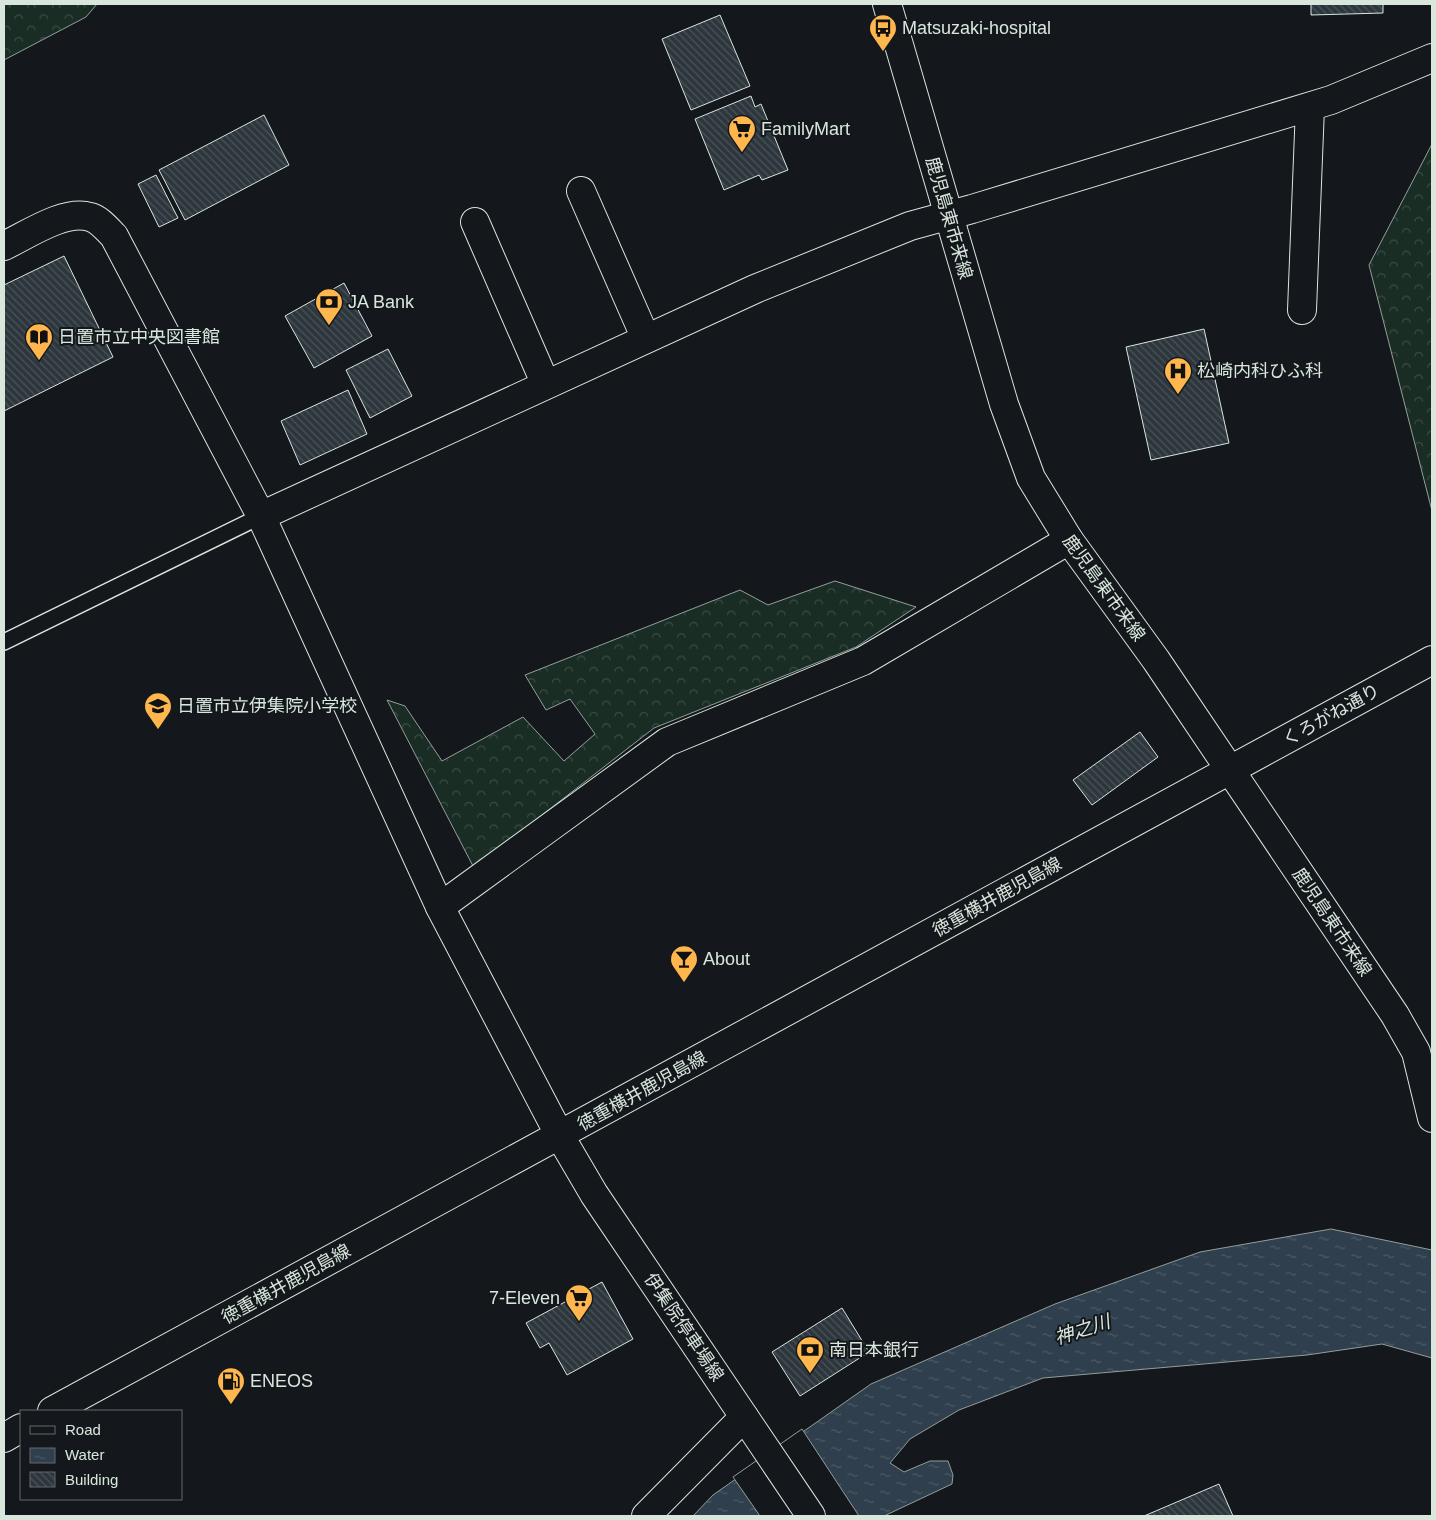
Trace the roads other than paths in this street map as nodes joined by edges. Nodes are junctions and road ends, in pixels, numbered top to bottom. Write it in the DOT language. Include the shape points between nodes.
graph roads {
  1 [pos="887,4"];
  2 [pos="1432,58"];
  3 [pos="1310,107"];
  4 [pos="580,191"];
  5 [pos="948,216"];
  6 [pos="475,222"];
  7 [pos="4,246"];
  8 [pos="1302,310"];
  9 [pos="646,339"];
  10 [pos="546,385"];
  11 [pos="261,516"];
  12 [pos="1069,540"];
  13 [pos="4,642"];
  14 [pos="1432,660"];
  15 [pos="1230,770"];
  16 [pos="440,907"];
  17 [pos="1424,1055"];
  18 [pos="1432,1118"];
  19 [pos="560,1136"];
  20 [pos="54,1410"];
  21 [pos="749,1425"];
  22 [pos="20,1429"];
  23 [pos="4,1438"];
  24 [pos="646,1516"];
  25 [pos="811,1516"];
  1 -- 5 [label="street, 鹿児島東市来線"];
  2 -- 3 [label="street"];
  3 -- 5 [label="street"];
  3 -- 8 [label="street"];
  4 -- 9 [label="street"];
  5 -- 9 [label="street" via="910,226"];
  5 -- 12 [label="street, 鹿児島東市来線" via="1004,404 1031,478"];
  6 -- 10 [label="street"];
  7 -- 11 [label="street, 伊集院停車場線" via="57,220 76,215 92,217 114,236"];
  9 -- 10 [label="street"];
  10 -- 11 [label="street"];
  11 -- 13 [label="lane"];
  11 -- 16 [label="street, 伊集院停車場線"];
  12 -- 15 [label="street, 鹿児島東市来線"];
  12 -- 16 [label="street" via="862,661 667,742"];
  14 -- 15 [label="street, くろがね通り"];
  15 -- 17 [label="street, 鹿児島東市来線"];
  15 -- 19 [label="street, 徳重横井鹿児島線"];
  16 -- 19 [label="street, 伊集院停車場線"];
  17 -- 18 [label="street, 鹿児島東市来線"];
  19 -- 20 [label="street, 徳重横井鹿児島線"];
  19 -- 21 [label="street, 伊集院停車場線" via="594,1194"];
  21 -- 24 [label="street"];
  21 -- 25 [label="street, 伊集院停車場線"];
  22 -- 23 [label="street"];
}
